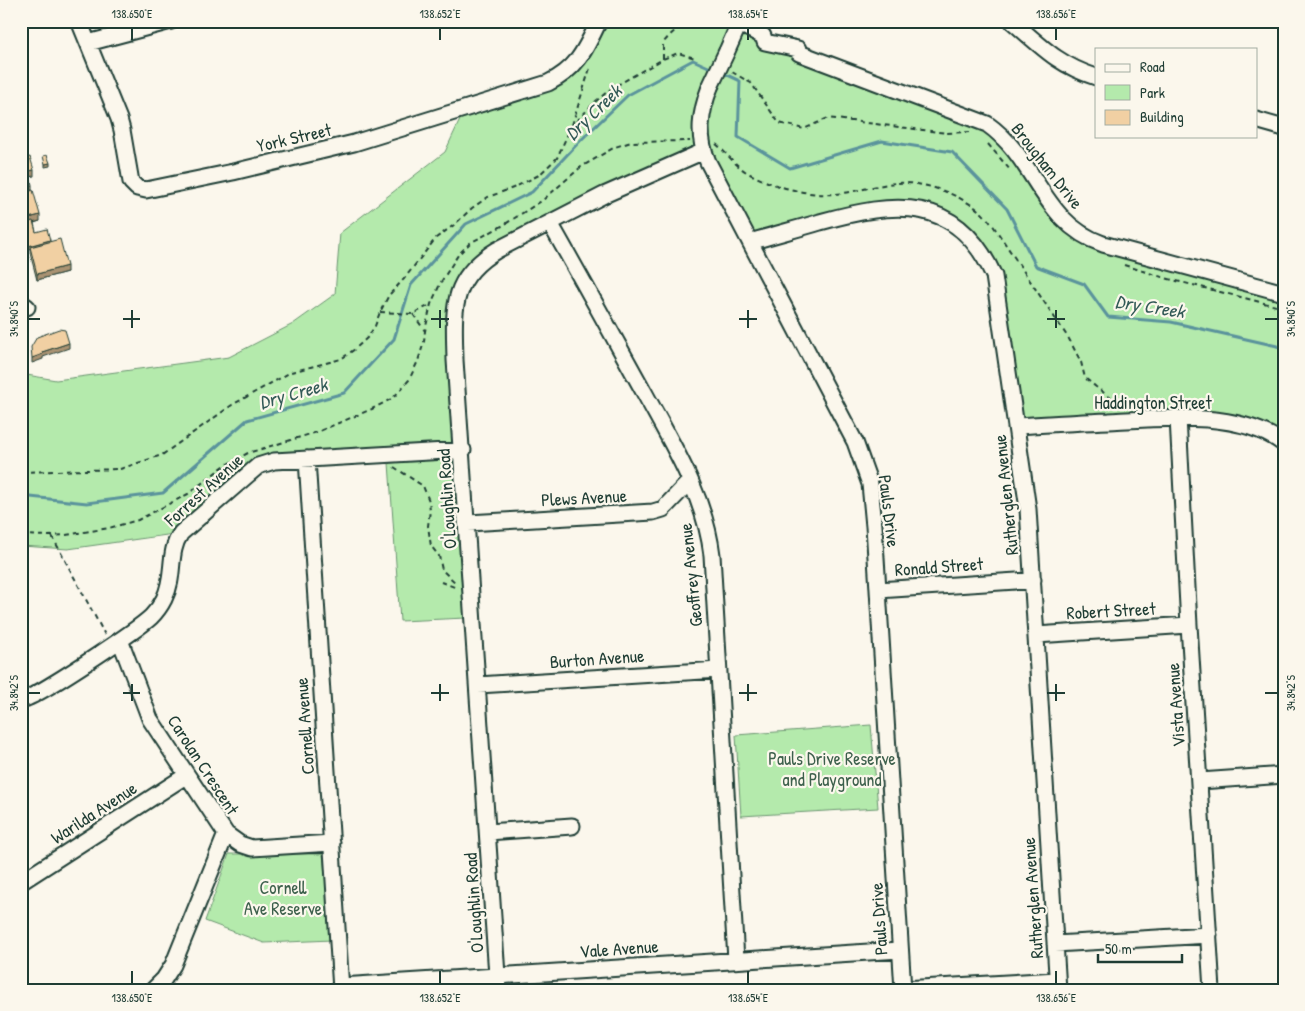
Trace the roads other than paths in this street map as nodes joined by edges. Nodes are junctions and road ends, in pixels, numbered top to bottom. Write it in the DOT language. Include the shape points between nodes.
graph roads {
  1 [pos="79,21"];
  2 [pos="171,21"];
  3 [pos="599,21"];
  4 [pos="1012,21"];
  5 [pos="737,23"];
  6 [pos="88,43"];
  7 [pos="1095,77"];
  8 [pos="1258,121"];
  9 [pos="1284,128"];
  10 [pos="702,146"];
  11 [pos="550,223"];
  12 [pos="750,242"];
  13 [pos="1284,293"];
  14 [pos="1178,418"];
  15 [pos="1017,426"];
  16 [pos="1284,444"];
  17 [pos="463,450"];
  18 [pos="308,459"];
  19 [pos="690,481"];
  20 [pos="468,524"];
  21 [pos="1032,580"];
  22 [pos="878,590"];
  23 [pos="1189,626"];
  24 [pos="1036,635"];
  25 [pos="115,642"];
  26 [pos="719,670"];
  27 [pos="478,685"];
  28 [pos="21,700"];
  29 [pos="187,775"];
  30 [pos="1284,775"];
  31 [pos="1200,781"];
  32 [pos="572,826"];
  33 [pos="488,832"];
  34 [pos="226,834"];
  35 [pos="332,843"];
  36 [pos="21,882"];
  37 [pos="1209,935"];
  38 [pos="1054,944"];
  39 [pos="900,950"];
  40 [pos="736,960"];
  41 [pos="498,983"];
  42 [pos="1057,985"];
  43 [pos="341,988"];
  44 [pos="153,990"];
  45 [pos="903,990"];
  46 [pos="1212,990"];
  1 -- 6 [label="street, York Street"];
  2 -- 6 [label="street"];
  3 -- 6 [label="street, York Street" via="580,59 570,70 548,83 354,143 146,190 131,182 122,130"];
  4 -- 7 [label="street" via="1065,65"];
  5 -- 10 [label="street, Pauls Drive, bridge" via="701,117"];
  5 -- 13 [label="street, Brougham Drive" via="763,36 765,42 798,49 799,54 987,124 1010,144 1060,217 1085,237"];
  8 -- 9 [label="street"];
  10 -- 11 [label="street, O'Loughlin Road"];
  10 -- 12 [label="street, Pauls Drive"];
  11 -- 17 [label="street, O'Loughlin Road" via="483,259 466,278 458,295 454,311 455,351"];
  11 -- 19 [label="street, Geoffrey Avenue" via="598,306"];
  12 -- 15 [label="street, Rutherglen Avenue" via="842,216 895,207 930,212 959,227 978,247 994,276"];
  12 -- 22 [label="street, Pauls Drive" via="864,463 873,504"];
  14 -- 15 [label="street, Haddington Street"];
  14 -- 16 [label="street, Haddington Street" via="1230,422 1265,433"];
  14 -- 23 [label="street, Vista Avenue"];
  15 -- 21 [label="street, Rutherglen Avenue" via="1028,509"];
  17 -- 18 [label="street, Forrest Avenue"];
  17 -- 20 [label="street, O'Loughlin Road"];
  18 -- 25 [label="street, Forrest Avenue" via="268,462 258,466 185,528 174,544 171,580 164,598 150,618"];
  18 -- 35 [label="street, Cornell Avenue"];
  19 -- 20 [label="street, Plews Avenue" via="663,508 653,512"];
  19 -- 26 [label="street, Geoffrey Avenue" via="710,540"];
  20 -- 27 [label="street, O'Loughlin Road"];
  21 -- 22 [label="street, Ronald Street"];
  21 -- 24 [label="street, Rutherglen Avenue"];
  22 -- 39 [label="street, Pauls Drive"];
  23 -- 24 [label="street, Robert Street"];
  23 -- 31 [label="street, Vista Avenue"];
  24 -- 38 [label="street, Rutherglen Avenue"];
  25 -- 28 [label="street, Forrest Avenue" via="38,693"];
  25 -- 29 [label="street, Carolan Crescent" via="150,719"];
  26 -- 27 [label="street, Burton Avenue"];
  26 -- 40 [label="street, Geoffrey Avenue"];
  27 -- 33 [label="street, O'Loughlin Road"];
  29 -- 34 [label="street, Carolan Crescent"];
  29 -- 36 [label="street, Warilda Avenue"];
  30 -- 31 [label="street"];
  31 -- 37 [label="street, Vista Avenue"];
  32 -- 33 [label="street"];
  33 -- 41 [label="street, O'Loughlin Road"];
  34 -- 35 [label="street" via="252,848"];
  34 -- 44 [label="street, Carolan Crescent" via="173,965"];
  35 -- 43 [label="street, Cornell Avenue"];
  37 -- 38 [label="street"];
  37 -- 46 [label="street, Vista Avenue"];
  38 -- 42 [label="street, Rutherglen Avenue"];
  39 -- 40 [label="street, Vale Avenue"];
  39 -- 45 [label="street, Pauls Drive"];
  40 -- 41 [label="street, Vale Avenue"];
  41 -- 43 [label="street, Vale Avenue"];
  42 -- 45 [label="street"];
}
